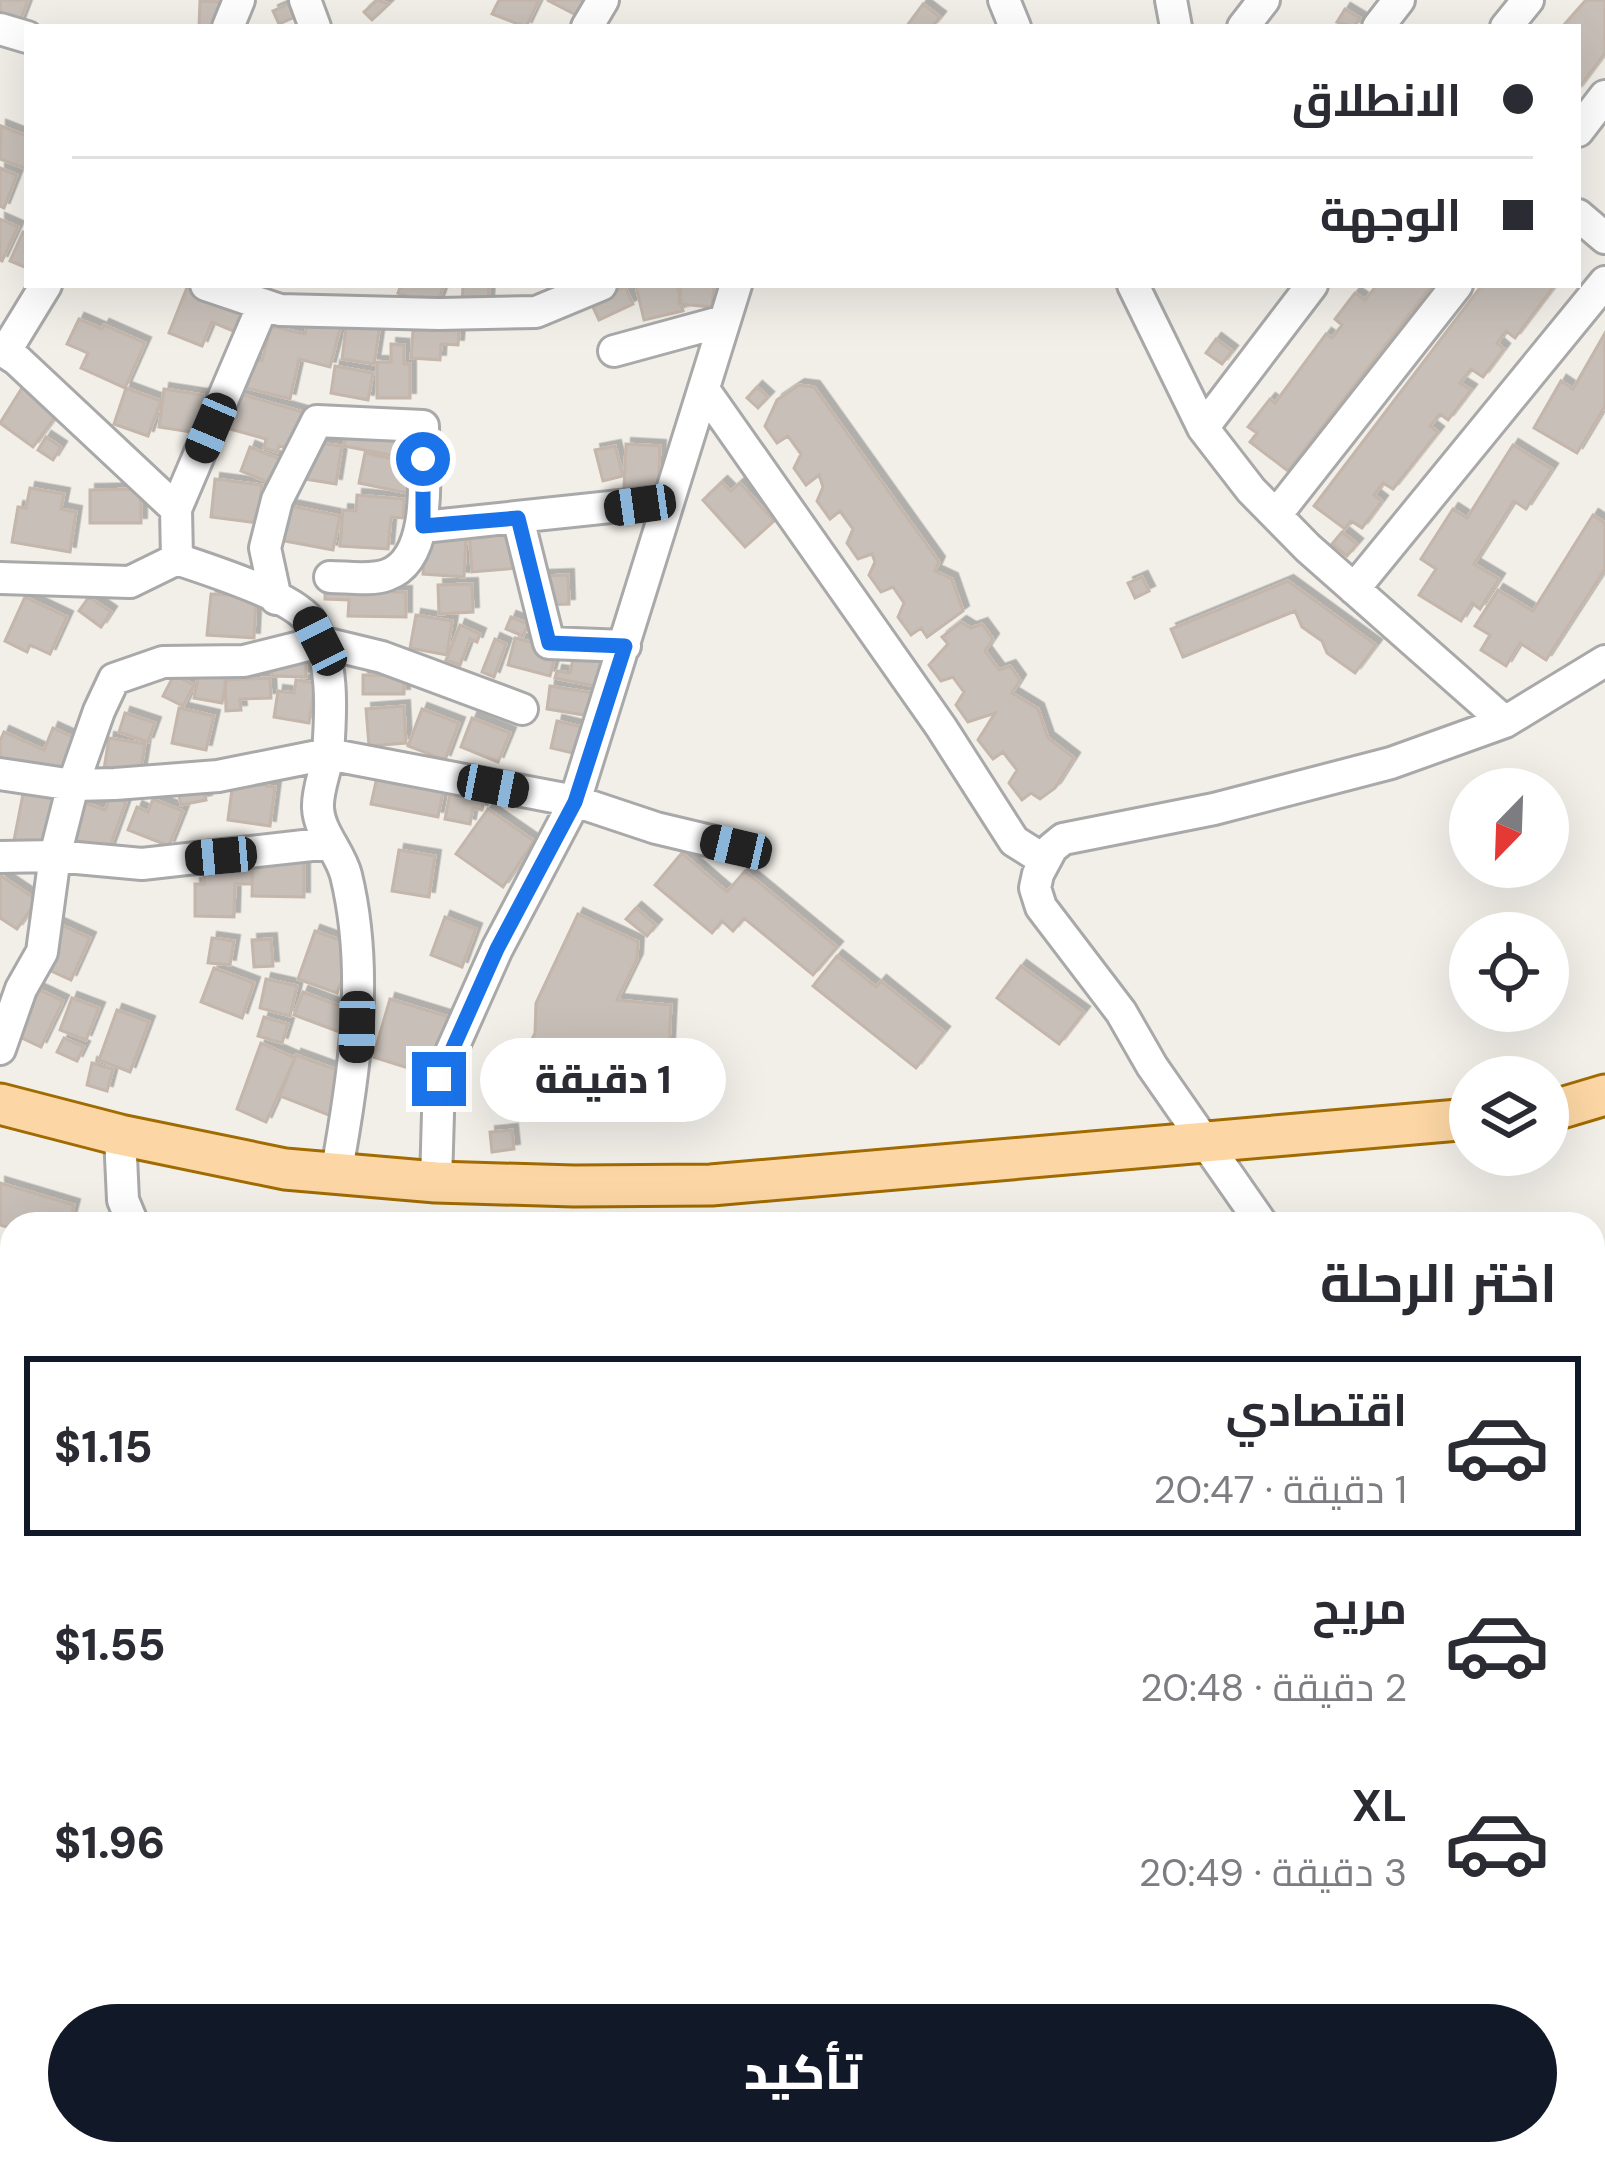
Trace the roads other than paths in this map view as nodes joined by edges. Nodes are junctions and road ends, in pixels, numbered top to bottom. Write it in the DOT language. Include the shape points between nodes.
graph roads {
  1 [pos="1264,0"];
  2 [pos="1400,0"];
  3 [pos="1528,0"];
  4 [pos="1245,24"];
  5 [pos="1380,24"];
  6 [pos="1508,24"];
  7 [pos="1605,96"];
  8 [pos="1581,127"];
  9 [pos="1581,218"];
  10 [pos="1605,238"];
  11 [pos="1605,282"];
  12 [pos="44,288"];
  13 [pos="220,288"];
  14 [pos="595,288"];
  15 [pos="735,288"];
  16 [pos="1133,288"];
  17 [pos="1310,288"];
  18 [pos="1455,288"];
  19 [pos="277,300"];
  20 [pos="724,321"];
  21 [pos="2,351"];
  22 [pos="614,351"];
  23 [pos="705,391"];
  24 [pos="1203,428"];
  25 [pos="667,501"];
  26 [pos="176,509"];
  27 [pos="1276,515"];
  28 [pos="518,518"];
  29 [pos="423,526"];
  30 [pos="177,559"];
  31 [pos="330,577"];
  32 [pos="0,578"];
  33 [pos="1354,589"];
  34 [pos="276,599"];
  35 [pos="320,641"];
  36 [pos="625,646"];
  37 [pos="1605,662"];
  38 [pos="522,709"];
  39 [pos="1505,722"];
  40 [pos="328,754"];
  41 [pos="0,774"];
  42 [pos="73,785"];
  43 [pos="575,802"];
  44 [pos="330,843"];
  45 [pos="736,847"];
  46 [pos="55,856"];
  47 [pos="0,857"];
  48 [pos="1044,860"];
  49 [pos="0,1049"];
  50 [pos="1605,1095"];
  51 [pos="0,1104"];
  52 [pos="1569,1106"];
  53 [pos="1449,1121"];
  54 [pos="120,1135"];
  55 [pos="1202,1140"];
  56 [pos="336,1175"];
  57 [pos="436,1182"];
  58 [pos="128,1212"];
  59 [pos="1253,1212"];
  1 -- 4 [label="street"];
  2 -- 5 [label="street"];
  3 -- 6 [label="street"];
  7 -- 8 [label="street"];
  9 -- 10 [label="street"];
  11 -- 33 [label="street"];
  12 -- 21 [label="street"];
  13 -- 19 [label="street"];
  14 -- 19 [label="street" via="536,312"];
  15 -- 20 [label="street"];
  16 -- 24 [label="street"];
  17 -- 24 [label="street"];
  18 -- 27 [label="street"];
  19 -- 26 [label="street"];
  20 -- 22 [label="street"];
  20 -- 23 [label="street"];
  21 -- 26 [label="street"];
  23 -- 25 [label="street"];
  23 -- 48 [label="street" via="1014,841"];
  24 -- 27 [label="street"];
  25 -- 28 [label="street"];
  25 -- 36 [label="street"];
  26 -- 30 [label="street"];
  27 -- 33 [label="street"];
  28 -- 29 [label="street"];
  28 -- 36 [label="street" via="549,643"];
  29 -- 31 [label="street" via="401,567 385,576"];
  29 -- 34 [label="street" via="423,426 317,421 278,500 266,548"];
  30 -- 32 [label="street" via="130,582"];
  30 -- 34 [label="street"];
  33 -- 39 [label="street"];
  34 -- 35 [label="street" via="308,617"];
  35 -- 38 [label="street"];
  35 -- 40 [label="street" via="328,662"];
  35 -- 42 [label="street" via="244,661 163,662 114,680"];
  36 -- 43 [label="street"];
  37 -- 39 [label="street"];
  39 -- 48 [label="street" via="1391,763 1063,838"];
  40 -- 42 [label="street" via="218,776"];
  40 -- 43 [label="street"];
  40 -- 44 [label="street" via="318,809"];
  41 -- 42 [label="street"];
  42 -- 46 [label="street"];
  43 -- 45 [label="street"];
  43 -- 57 [label="street" via="439,1079"];
  44 -- 46 [label="street" via="142,864"];
  44 -- 56 [label="street" via="345,871 357,962 356,1059"];
  46 -- 47 [label="street"];
  46 -- 49 [label="street" via="42,952"];
  48 -- 55 [label="street" via="1035,888 1041,908"];
  50 -- 52 [label="main road"];
  51 -- 54 [label="main road"];
  53 -- 55 [label="main road"];
  54 -- 56 [label="main road"];
  54 -- 58 [label="street"];
  55 -- 57 [label="main road" via="711,1185"];
  55 -- 59 [label="street"];
  56 -- 57 [label="main road"];
}
